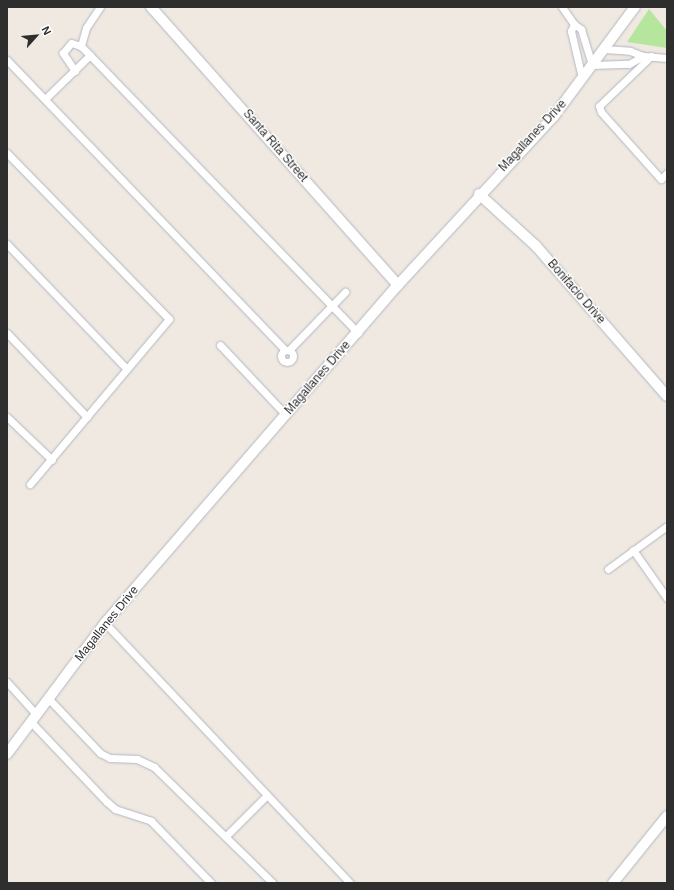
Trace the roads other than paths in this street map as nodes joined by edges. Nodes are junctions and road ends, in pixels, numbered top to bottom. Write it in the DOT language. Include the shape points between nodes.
graph roads {
  1 [pos="100,7"];
  2 [pos="151,7"];
  3 [pos="563,7"];
  4 [pos="635,7"];
  5 [pos="574,24"];
  6 [pos="81,46"];
  7 [pos="604,49"];
  8 [pos="90,55"];
  9 [pos="643,56"];
  10 [pos="652,56"];
  11 [pos="667,58"];
  12 [pos="7,60"];
  13 [pos="592,65"];
  14 [pos="75,71"];
  15 [pos="582,78"];
  16 [pos="45,99"];
  17 [pos="7,153"];
  18 [pos="667,173"];
  19 [pos="479,194"];
  20 [pos="7,244"];
  21 [pos="398,285"];
  22 [pos="345,292"];
  23 [pos="331,306"];
  24 [pos="7,333"];
  25 [pos="358,333"];
  26 [pos="220,345"];
  27 [pos="127,369"];
  28 [pos="667,396"];
  29 [pos="286,415"];
  30 [pos="7,417"];
  31 [pos="87,417"];
  32 [pos="52,460"];
  33 [pos="30,484"];
  34 [pos="667,526"];
  35 [pos="633,550"];
  36 [pos="608,569"];
  37 [pos="667,598"];
  38 [pos="105,623"];
  39 [pos="7,682"];
  40 [pos="48,698"];
  41 [pos="34,718"];
  42 [pos="7,754"];
  43 [pos="267,795"];
  44 [pos="667,816"];
  45 [pos="226,836"];
  46 [pos="211,883"];
  47 [pos="273,883"];
  48 [pos="350,883"];
  49 [pos="613,883"];
  1 -- 6 [label="street" via="86,28"];
  2 -- 21 [label="street, Santa Rita Street"];
  3 -- 5 [label="street"];
  4 -- 7 [label="street, Magallanes Drive"];
  5 -- 13 [label="street" via="581,29"];
  5 -- 15 [label="street" via="571,31"];
  6 -- 8 [label="street"];
  6 -- 14 [label="street" via="71,43 63,53"];
  7 -- 9 [label="street" via="630,51"];
  7 -- 13 [label="street, Magallanes Drive"];
  8 -- 14 [label="street"];
  8 -- 23 [label="street"];
  9 -- 10 [label="street"];
  9 -- 13 [label="street" via="629,64"];
  10 -- 11 [label="street"];
  10 -- 18 [label="street" via="599,106 600,112 661,179"];
  12 -- 16 [label="street"];
  13 -- 15 [label="street, Magallanes Drive"];
  14 -- 16 [label="street"];
  15 -- 19 [label="street, Magallanes Drive" via="554,116"];
  16 -- 23 [label="street" via="287,350"];
  17 -- 27 [label="street" via="169,319"];
  19 -- 21 [label="street, Magallanes Drive"];
  19 -- 28 [label="street, Bonifacio Drive" via="536,246"];
  20 -- 27 [label="street"];
  21 -- 25 [label="street, Magallanes Drive"];
  22 -- 23 [label="street"];
  23 -- 25 [label="street"];
  24 -- 31 [label="street"];
  25 -- 29 [label="street, Magallanes Drive"];
  26 -- 29 [label="street"];
  27 -- 31 [label="street"];
  29 -- 38 [label="street, Magallanes Drive"];
  30 -- 32 [label="street"];
  31 -- 32 [label="street"];
  32 -- 33 [label="street"];
  34 -- 35 [label="street"];
  35 -- 36 [label="street"];
  35 -- 37 [label="street"];
  38 -- 40 [label="street, Magallanes Drive"];
  38 -- 43 [label="street"];
  39 -- 41 [label="street"];
  40 -- 41 [label="street, Magallanes Drive"];
  40 -- 45 [label="street" via="100,754 110,758 137,759 154,767"];
  41 -- 42 [label="street, Magallanes Drive"];
  41 -- 46 [label="street" via="107,802 115,809 151,821"];
  43 -- 45 [label="street"];
  43 -- 48 [label="street"];
  44 -- 49 [label="street"];
  45 -- 47 [label="street"];
}
